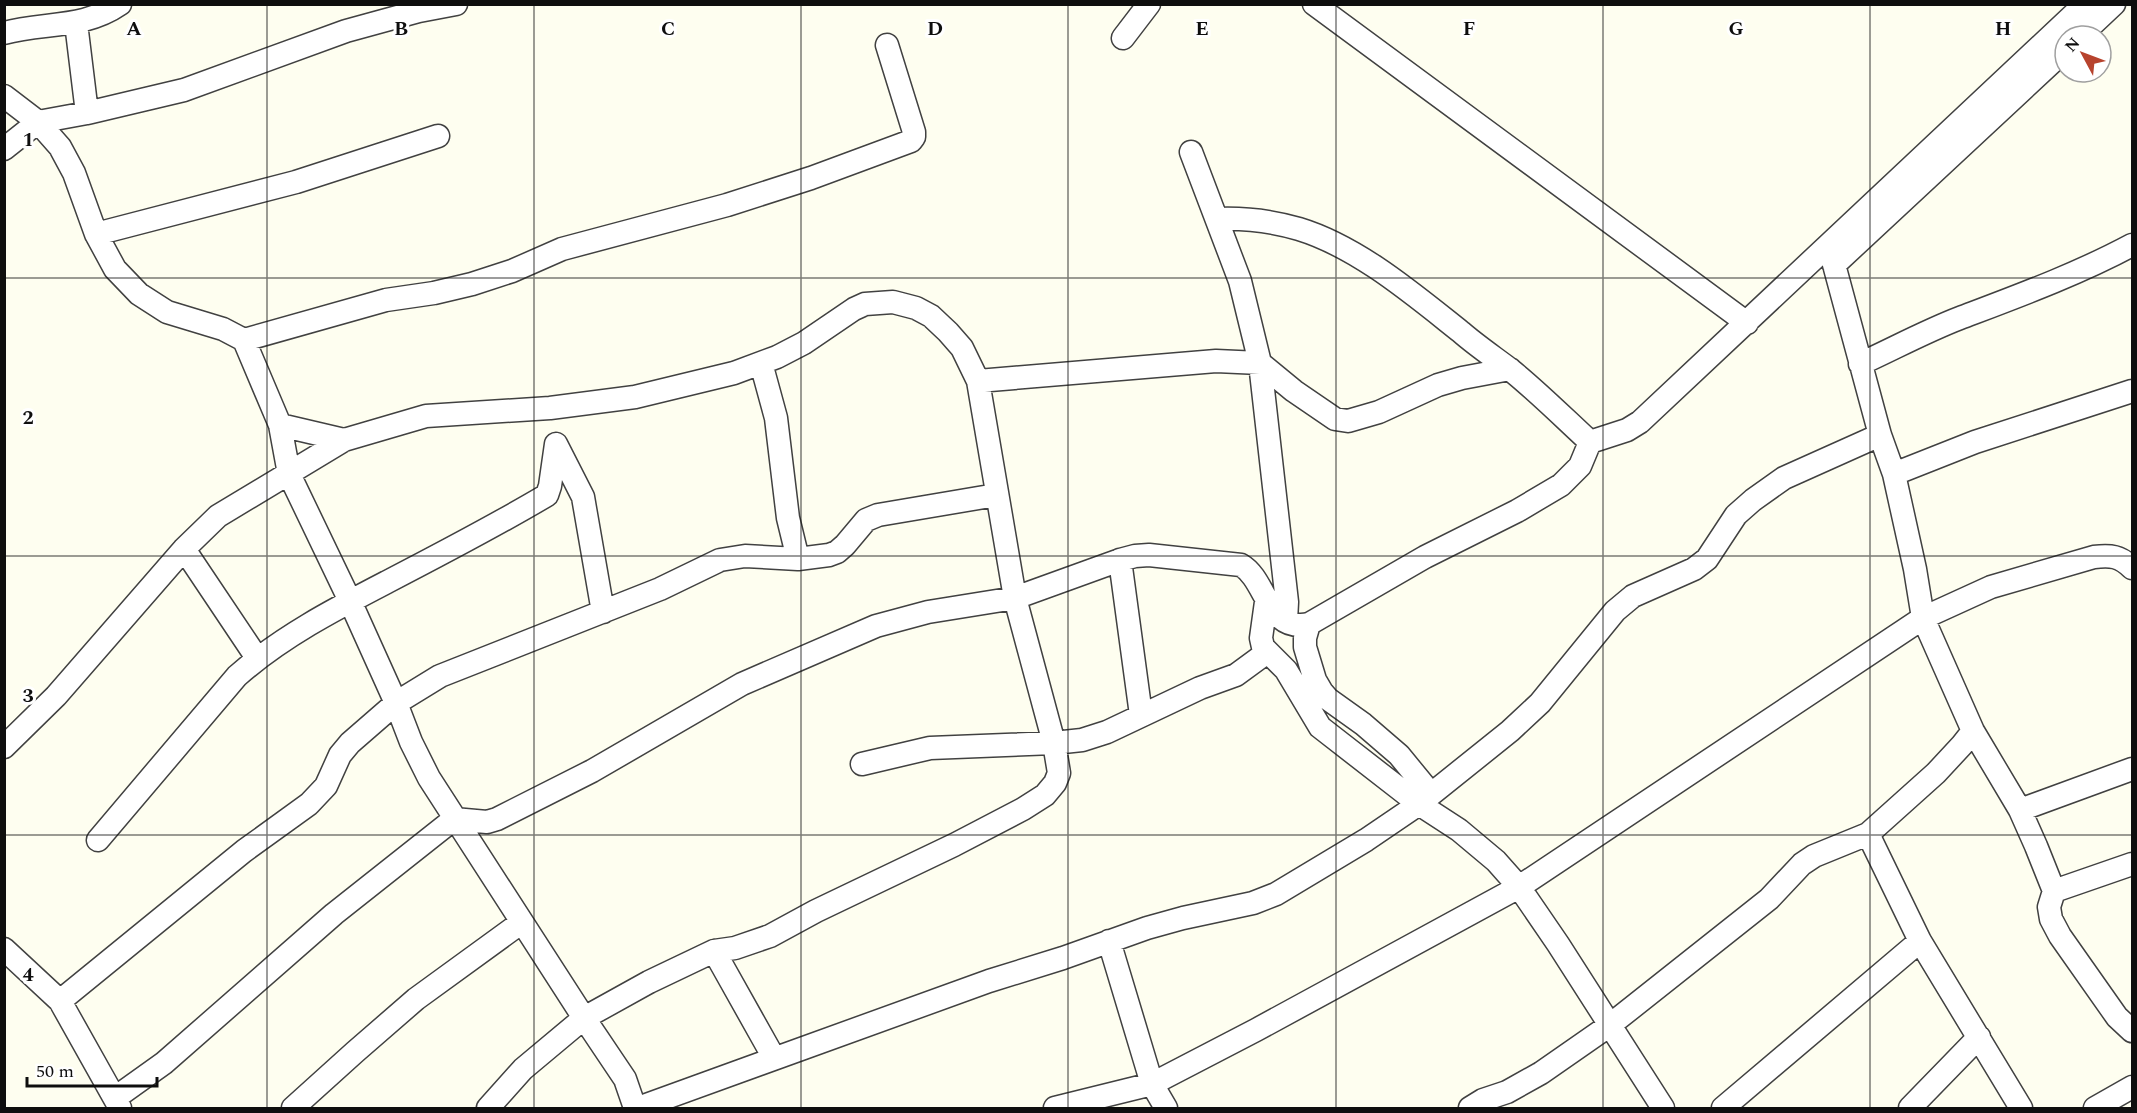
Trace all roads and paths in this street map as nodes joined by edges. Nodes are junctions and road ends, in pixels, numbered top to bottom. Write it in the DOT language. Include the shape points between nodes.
graph roads {
  1 [pos="120,4"];
  2 [pos="370,4"];
  3 [pos="456,4"];
  4 [pos="1149,4"];
  5 [pos="1314,4"];
  6 [pos="2085,4"];
  7 [pos="2114,4"];
  8 [pos="76,23"];
  9 [pos="2093,24"];
  10 [pos="346,31"];
  11 [pos="4,33"];
  12 [pos="1123,38"];
  13 [pos="887,45"];
  14 [pos="2053,61"];
  15 [pos="4,96"];
  16 [pos="87,113"];
  17 [pos="38,122"];
  18 [pos="438,136"];
  19 [pos="4,149"];
  20 [pos="1191,152"];
  21 [pos="1218,219"];
  22 [pos="96,234"];
  23 [pos="2133,245"];
  24 [pos="1832,256"];
  25 [pos="1747,323"];
  26 [pos="244,340"];
  27 [pos="761,363"];
  28 [pos="1260,363"];
  29 [pos="1860,364"];
  30 [pos="1510,369"];
  31 [pos="978,381"];
  32 [pos="2133,391"];
  33 [pos="550,408"];
  34 [pos="280,425"];
  35 [pos="1880,435"];
  36 [pos="344,440"];
  37 [pos="1590,442"];
  38 [pos="556,444"];
  39 [pos="289,474"];
  40 [pos="1894,474"];
  41 [pos="996,495"];
  42 [pos="184,549"];
  43 [pos="798,559"];
  44 [pos="1120,560"];
  45 [pos="2133,568"];
  46 [pos="1015,598"];
  47 [pos="350,601"];
  48 [pos="1266,602"];
  49 [pos="603,612"];
  50 [pos="1923,618"];
  51 [pos="1286,621"];
  52 [pos="1309,624"];
  53 [pos="1266,653"];
  54 [pos="257,658"];
  55 [pos="396,703"];
  56 [pos="1141,716"];
  57 [pos="1973,730"];
  58 [pos="1054,743"];
  59 [pos="4,747"];
  60 [pos="862,764"];
  61 [pos="2133,770"];
  62 [pos="1425,799"];
  63 [pos="2020,810"];
  64 [pos="454,819"];
  65 [pos="1868,834"];
  66 [pos="98,840"];
  67 [pos="2133,864"];
  68 [pos="1519,887"];
  69 [pos="2054,891"];
  70 [pos="522,922"];
  71 [pos="1109,941"];
  72 [pos="1920,941"];
  73 [pos="4,949"];
  74 [pos="714,951"];
  75 [pos="60,1001"];
  76 [pos="584,1018"];
  77 [pos="1610,1025"];
  78 [pos="2133,1031"];
  79 [pos="1979,1037"];
  80 [pos="774,1058"];
  81 [pos="1152,1084"];
  82 [pos="2133,1087"];
  83 [pos="118,1103"];
  84 [pos="293,1108"];
  85 [pos="488,1108"];
  86 [pos="637,1108"];
  87 [pos="1055,1108"];
  88 [pos="1166,1108"];
  89 [pos="1470,1108"];
  90 [pos="1662,1108"];
  91 [pos="1723,1108"];
  92 [pos="1910,1108"];
  93 [pos="2021,1108"];
  94 [pos="2095,1108"];
  1 -- 8 [label="street" via="109,13"];
  2 -- 10 [label="street"];
  3 -- 10 [label="street"];
  4 -- 12 [label="street"];
  5 -- 25 [label="street"];
  6 -- 24 [label="street"];
  7 -- 9 [label="street"];
  8 -- 11 [label="street"];
  8 -- 16 [label="street"];
  10 -- 16 [label="street" via="184,90"];
  13 -- 26 [label="street" via="914,132 911,141 726,205 562,249 472,284 386,300"];
  14 -- 24 [label="street"];
  15 -- 17 [label="street"];
  16 -- 17 [label="street"];
  17 -- 19 [label="street"];
  17 -- 22 [label="street" via="60,147 74,173"];
  18 -- 22 [label="street" via="296,182"];
  20 -- 21 [label="street"];
  21 -- 28 [label="street" via="1245,296"];
  21 -- 30 [label="street" via="1272,222 1328,240 1404,288"];
  22 -- 26 [label="street" via="115,269 139,294 167,312 223,329"];
  23 -- 29 [label="street"];
  24 -- 25 [label="street"];
  24 -- 29 [label="street"];
  25 -- 37 [label="street" via="1640,422"];
  26 -- 34 [label="street"];
  27 -- 31 [label="street" via="804,343 854,309 893,302 931,316 962,348"];
  27 -- 33 [label="street" via="658,392"];
  27 -- 43 [label="street" via="776,418 788,518"];
  28 -- 30 [label="street" via="1335,419 1348,422 1438,385"];
  28 -- 31 [label="street" via="1216,360"];
  28 -- 51 [label="street" via="1286,589"];
  29 -- 35 [label="street"];
  30 -- 37 [label="street"];
  31 -- 41 [label="street"];
  32 -- 40 [label="street" via="1975,442"];
  33 -- 36 [label="street" via="426,416"];
  33 -- 38 [label="street"];
  34 -- 36 [label="street"];
  34 -- 39 [label="street"];
  35 -- 40 [label="street"];
  35 -- 62 [label="street" via="1784,478 1736,515 1707,559 1694,569 1633,596 1599,628 1540,703"];
  36 -- 39 [label="street"];
  37 -- 52 [label="street" via="1580,466 1561,485 1415,562"];
  38 -- 47 [label="street" via="547,495"];
  38 -- 49 [label="street" via="583,497"];
  39 -- 42 [label="street" via="218,516"];
  39 -- 47 [label="street"];
  40 -- 50 [label="street"];
  41 -- 43 [label="street" via="878,515 866,520 837,552"];
  41 -- 46 [label="street"];
  42 -- 54 [label="street"];
  42 -- 59 [label="street" via="56,696"];
  43 -- 49 [label="street" via="745,556 720,560"];
  44 -- 46 [label="street"];
  44 -- 48 [label="street" via="1149,555 1241,565 1253,576"];
  44 -- 56 [label="street"];
  45 -- 50 [label="street" via="2122,558 2094,557 1991,588"];
  46 -- 58 [label="street"];
  46 -- 64 [label="street" via="928,612 876,626 742,684 592,771 497,819"];
  47 -- 54 [label="street"];
  47 -- 55 [label="street"];
  48 -- 51 [label="street"];
  48 -- 53 [label="street" via="1261,638"];
  49 -- 55 [label="street" via="440,676"];
  50 -- 57 [label="street"];
  50 -- 68 [label="street"];
  51 -- 52 [label="street" via="1300,626"];
  52 -- 62 [label="street" via="1305,647 1322,692 1399,755"];
  53 -- 56 [label="street" via="1236,675"];
  53 -- 62 [label="street" via="1286,670 1320,727"];
  54 -- 66 [label="street" via="237,676"];
  55 -- 64 [label="street" via="420,760"];
  55 -- 75 [label="street" via="350,743 326,786 309,804 244,851"];
  56 -- 58 [label="street" via="1090,738"];
  57 -- 63 [label="street"];
  57 -- 65 [label="street" via="1913,795"];
  58 -- 60 [label="street" via="930,748"];
  58 -- 74 [label="street" via="1059,773 1046,795 770,936"];
  61 -- 63 [label="street"];
  62 -- 68 [label="street" via="1497,861"];
  62 -- 71 [label="street" via="1276,894"];
  63 -- 69 [label="street"];
  64 -- 70 [label="street"];
  64 -- 83 [label="street" via="334,914"];
  65 -- 72 [label="street"];
  65 -- 77 [label="street" via="1802,864 1769,899"];
  67 -- 69 [label="street"];
  68 -- 77 [label="street"];
  68 -- 81 [label="street"];
  69 -- 78 [label="street" via="2049,907 2060,936 2117,1017"];
  70 -- 76 [label="street"];
  70 -- 84 [label="street" via="416,999"];
  71 -- 80 [label="street"];
  71 -- 81 [label="street"];
  72 -- 79 [label="street"];
  72 -- 91 [label="street"];
  73 -- 75 [label="street"];
  74 -- 76 [label="street"];
  74 -- 80 [label="street"];
  75 -- 83 [label="street"];
  76 -- 85 [label="street" via="523,1069"];
  76 -- 86 [label="street" via="625,1079"];
  77 -- 89 [label="street" via="1541,1073"];
  77 -- 90 [label="street"];
  79 -- 92 [label="street"];
  79 -- 93 [label="street"];
  80 -- 86 [label="street"];
  81 -- 87 [label="street"];
  81 -- 88 [label="street"];
  82 -- 94 [label="street"];
}
